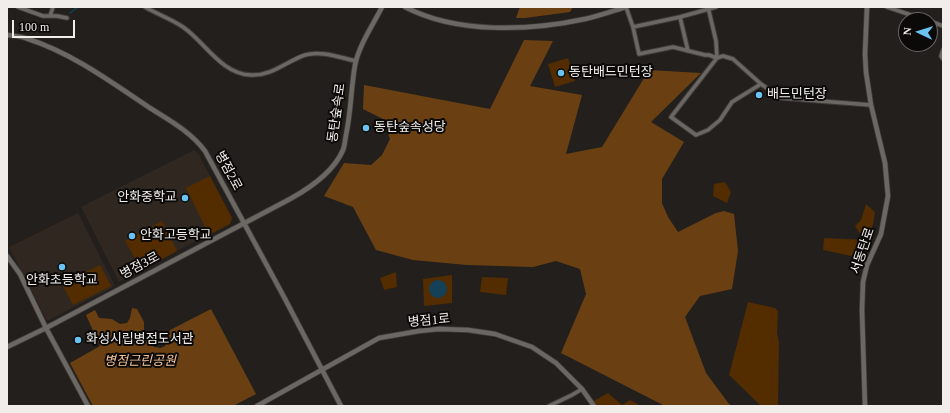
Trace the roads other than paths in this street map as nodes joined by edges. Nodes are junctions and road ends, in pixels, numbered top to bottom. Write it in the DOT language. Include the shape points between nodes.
graph roads {
  1 [pos="18,7"];
  2 [pos="53,7"];
  3 [pos="145,7"];
  4 [pos="382,7"];
  5 [pos="405,7"];
  6 [pos="626,7"];
  7 [pos="716,7"];
  8 [pos="867,7"];
  9 [pos="887,7"];
  10 [pos="708,8"];
  11 [pos="902,12"];
  12 [pos="50,16"];
  13 [pos="680,17"];
  14 [pos="67,18"];
  15 [pos="633,27"];
  16 [pos="7,35"];
  17 [pos="943,50"];
  18 [pos="688,51"];
  19 [pos="717,58"];
  20 [pos="943,59"];
  21 [pos="356,61"];
  22 [pos="761,84"];
  23 [pos="872,105"];
  24 [pos="243,223"];
  25 [pos="7,256"];
  26 [pos="46,328"];
  27 [pos="7,347"];
  28 [pos="323,370"];
  29 [pos="582,389"];
  30 [pos="88,406"];
  31 [pos="257,406"];
  32 [pos="341,406"];
  33 [pos="549,406"];
  34 [pos="594,406"];
  35 [pos="865,406"];
  1 -- 12 [label="street"];
  2 -- 12 [label="street"];
  3 -- 21 [label="street" via="182,26 200,40 225,66 240,74 252,75 275,71 305,55 312,54"];
  4 -- 21 [label="street, 동탄숲속로"];
  5 -- 6 [label="street" via="452,23 536,27 586,19"];
  6 -- 15 [label="street"];
  7 -- 10 [label="street"];
  8 -- 23 [label="street, 서동탄로" via="865,54"];
  9 -- 11 [label="street"];
  10 -- 13 [label="street"];
  10 -- 19 [label="street" via="716,41"];
  12 -- 14 [label="street"];
  13 -- 15 [label="street"];
  13 -- 18 [label="street"];
  15 -- 18 [label="street" via="639,54 673,47"];
  16 -- 24 [label="street, 병점2로" via="27,38 90,68 198,141"];
  17 -- 20 [label="street"];
  18 -- 19 [label="street"];
  19 -- 22 [label="street" via="732,58"];
  19 -- 22 [label="street" via="671,117 696,135 708,130 720,120 732,102"];
  21 -- 24 [label="street, 동탄숲속로" via="344,148 338,160 304,191"];
  22 -- 23 [label="street" via="781,98"];
  23 -- 35 [label="street, 서동탄로" via="886,163 888,196 881,234 867,265 863,282"];
  24 -- 26 [label="street, 병점3로"];
  24 -- 28 [label="street, 병점2로"];
  25 -- 26 [label="street" via="20,274"];
  26 -- 27 [label="street, 병점3로"];
  26 -- 30 [label="street"];
  28 -- 29 [label="street, 병점1로" via="379,338 439,329 468,330 495,334 532,347 556,363"];
  28 -- 31 [label="street, 병점1로"];
  28 -- 32 [label="street, 병점2로"];
  29 -- 33 [label="street"];
  29 -- 34 [label="street, 병점1로"];
}
